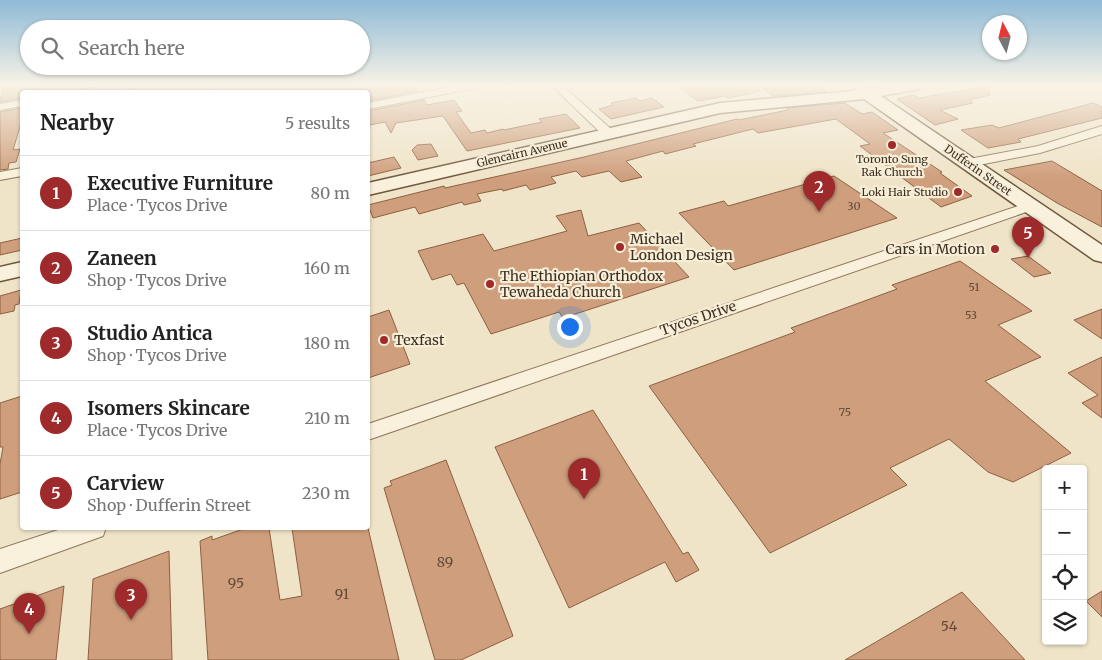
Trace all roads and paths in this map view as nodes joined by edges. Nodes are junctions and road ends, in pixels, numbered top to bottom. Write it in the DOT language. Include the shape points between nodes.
graph roads {
  1 [pos="591,117"];
  2 [pos="681,117"];
  3 [pos="901,117"];
  4 [pos="1102,130"];
  5 [pos="608,133"];
  6 [pos="969,163"];
  7 [pos="20,172"];
  8 [pos="0,176"];
  9 [pos="370,189"];
  10 [pos="1030,206"];
  11 [pos="1102,255"];
  12 [pos="20,269"];
  13 [pos="0,274"];
  14 [pos="370,431"];
  15 [pos="89,530"];
  16 [pos="0,561"];
  1 -- 5 [label="street"];
  2 -- 5 [label="street, Glencairn Avenue"];
  3 -- 6 [label="street, Dufferin Street"];
  4 -- 6 [label="street" via="1040,149"];
  5 -- 9 [label="street, Glencairn Avenue"];
  6 -- 10 [label="street, Dufferin Street"];
  7 -- 8 [label="street"];
  10 -- 11 [label="street, Dufferin Street"];
  10 -- 14 [label="street, Tycos Drive"];
  12 -- 13 [label="street"];
  15 -- 16 [label="street"];
}
